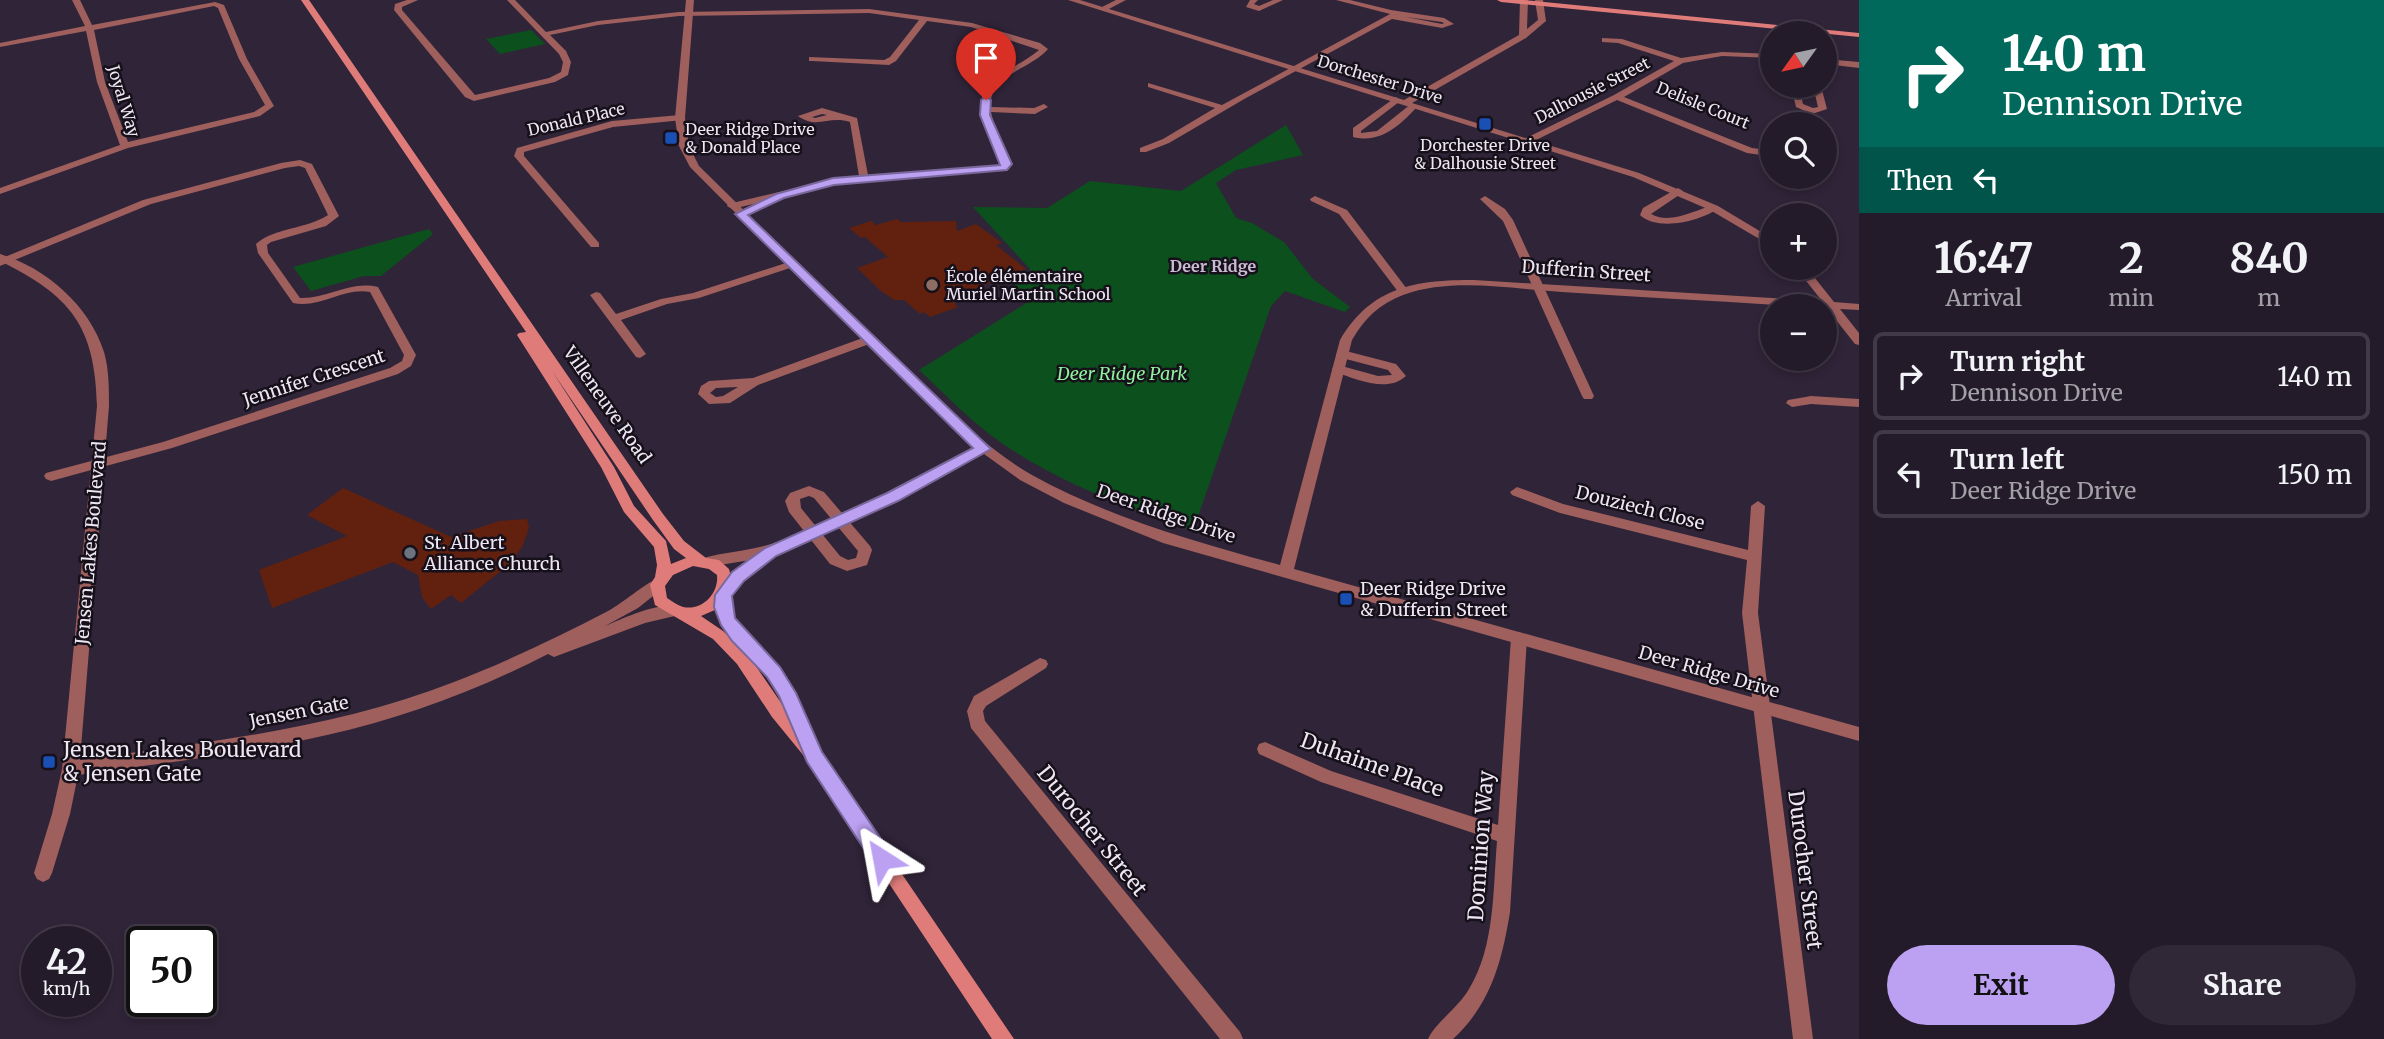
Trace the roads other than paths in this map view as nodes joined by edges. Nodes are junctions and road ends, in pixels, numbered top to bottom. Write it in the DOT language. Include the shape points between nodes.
graph roads {
  1 [pos="76,0"];
  2 [pos="305,0"];
  3 [pos="414,0"];
  4 [pos="511,0"];
  5 [pos="690,0"];
  6 [pos="1072,0"];
  7 [pos="1122,0"];
  8 [pos="1254,0"];
  9 [pos="1279,0"];
  10 [pos="1340,0"];
  11 [pos="1501,0"];
  12 [pos="1524,2"];
  13 [pos="1541,2"];
  14 [pos="1102,9"];
  15 [pos="1391,14"];
  16 [pos="689,17"];
  17 [pos="926,17"];
  18 [pos="89,26"];
  19 [pos="1859,32"];
  20 [pos="546,34"];
  21 [pos="1523,36"];
  22 [pos="0,45"];
  23 [pos="1760,55"];
  24 [pos="812,59"];
  25 [pos="1681,61"];
  26 [pos="1838,63"];
  27 [pos="1859,65"];
  28 [pos="1671,66"];
  29 [pos="1296,69"];
  30 [pos="1151,85"];
  31 [pos="1627,91"];
  32 [pos="1617,97"];
  33 [pos="1798,98"];
  34 [pos="1820,98"];
  35 [pos="1405,103"];
  36 [pos="985,105"];
  37 [pos="1223,108"];
  38 [pos="835,116"];
  39 [pos="680,118"];
  40 [pos="1527,141"];
  41 [pos="125,146"];
  42 [pos="1143,150"];
  43 [pos="864,178"];
  44 [pos="0,191"];
  45 [pos="1678,191"];
  46 [pos="1315,199"];
  47 [pos="1485,199"];
  48 [pos="1714,208"];
  49 [pos="736,210"];
  50 [pos="1760,236"];
  51 [pos="595,245"];
  52 [pos="2,260"];
  53 [pos="792,264"];
  54 [pos="485,267"];
  55 [pos="1811,280"];
  56 [pos="1540,287"];
  57 [pos="1403,291"];
  58 [pos="1822,294"];
  59 [pos="596,295"];
  60 [pos="1760,301"];
  61 [pos="1837,305"];
  62 [pos="1859,307"];
  63 [pos="1837,313"];
  64 [pos="614,318"];
  65 [pos="868,340"];
  66 [pos="1859,341"];
  67 [pos="640,354"];
  68 [pos="1342,354"];
  69 [pos="1338,369"];
  70 [pos="754,382"];
  71 [pos="1588,396"];
  72 [pos="1859,402"];
  73 [pos="1792,403"];
  74 [pos="984,449"];
  75 [pos="97,465"];
  76 [pos="51,476"];
  77 [pos="1517,492"];
  78 [pos="1758,506"];
  79 [pos="840,521"];
  80 [pos="813,533"];
  81 [pos="771,552"];
  82 [pos="1755,557"];
  83 [pos="705,561"];
  84 [pos="1286,572"];
  85 [pos="660,581"];
  86 [pos="725,592"];
  87 [pos="679,612"];
  88 [pos="1519,638"];
  89 [pos="526,659"];
  90 [pos="1040,664"];
  91 [pos="1762,707"];
  92 [pos="1859,734"];
  93 [pos="1265,749"];
  94 [pos="814,756"];
  95 [pos="71,769"];
  96 [pos="1504,835"];
  97 [pos="43,873"];
  98 [pos="1004,1039"];
  99 [pos="1233,1039"];
  100 [pos="1438,1039"];
  101 [pos="1803,1039"];
  1 -- 18 [label="street, Joyal Way"];
  2 -- 54 [label="main road, Villeneuve Road"];
  3 -- 20 [label="street" via="398,10 472,98 564,75 565,57"];
  4 -- 20 [label="street"];
  5 -- 16 [label="street, Deer Ridge Drive"];
  6 -- 14 [label="street, Dorchester Drive"];
  7 -- 14 [label="street"];
  8 -- 9 [label="street" via="1249,5 1259,9"];
  10 -- 15 [label="street"];
  11 -- 12 [label="main road"];
  12 -- 13 [label="main road"];
  12 -- 21 [label="street"];
  13 -- 19 [label="main road"];
  13 -- 21 [label="street" via="1542,21"];
  14 -- 29 [label="street, Dorchester Drive"];
  15 -- 15 [label="street" via="1442,26 1450,24 1444,20"];
  15 -- 29 [label="street"];
  16 -- 17 [label="street" via="869,11"];
  16 -- 20 [label="street" via="591,24"];
  16 -- 39 [label="street, Deer Ridge Drive"];
  17 -- 24 [label="street" via="889,62"];
  17 -- 36 [label="street" via="985,28 1044,50 1002,76 992,86"];
  18 -- 22 [label="street"];
  18 -- 41 [label="street, Joyal Way" via="101,82"];
  18 -- 41 [label="street" via="218,5 270,103 257,114"];
  21 -- 35 [label="street"];
  23 -- 25 [label="street, Dalhousie Street" via="1722,54"];
  25 -- 28 [label="street, Dalhousie Street"];
  25 -- 28 [label="street, Dalhousie Street" via="1619,41 1604,41"];
  26 -- 27 [label="street"];
  28 -- 31 [label="street, Dalhousie Street"];
  29 -- 35 [label="street, Dorchester Drive"];
  29 -- 37 [label="street"];
  30 -- 37 [label="street"];
  31 -- 32 [label="street, Dalhousie Street"];
  31 -- 32 [label="street, Delisle Court" via="1769,151 1751,151"];
  32 -- 40 [label="street, Dalhousie Street"];
  33 -- 34 [label="street" via="1799,105 1818,111 1823,109"];
  35 -- 35 [label="street" via="1356,130 1356,135 1376,137"];
  35 -- 40 [label="street, Dorchester Drive"];
  36 -- 36 [label="street" via="1035,111 1044,107 1036,102"];
  36 -- 43 [label="street" via="1006,164 1003,168"];
  37 -- 42 [label="street"];
  38 -- 43 [label="street" via="856,123"];
  39 -- 49 [label="street, Deer Ridge Drive" via="681,137 691,160"];
  39 -- 51 [label="street, Donald Place" via="612,124 520,150 519,156"];
  40 -- 45 [label="street, Dorchester Drive"];
  41 -- 44 [label="street, Joyal Way"];
  43 -- 49 [label="street" via="823,183"];
  45 -- 48 [label="street, Dorchester Drive"];
  45 -- 48 [label="street" via="1645,215 1664,222"];
  46 -- 57 [label="street" via="1343,212"];
  47 -- 56 [label="street" via="1508,220"];
  48 -- 50 [label="street, Dorchester Drive"];
  49 -- 53 [label="street, Deer Ridge Drive"];
  52 -- 75 [label="street, Jensen Lakes Boulevard" via="59,291 93,335 104,387"];
  52 -- 75 [label="street, Jennifer Crescent" via="147,202 291,163 304,164 334,216 267,240 261,250 297,301 361,287 374,289 409,352 407,363 394,371"];
  53 -- 64 [label="street"];
  53 -- 65 [label="street, Deer Ridge Drive"];
  54 -- 83 [label="main road, Villeneuve Road" via="669,533 684,550"];
  54 -- 85 [label="main road, Villeneuve Road" via="629,509 662,545"];
  55 -- 58 [label="street"];
  56 -- 57 [label="street, Dufferin Street" via="1452,283"];
  56 -- 60 [label="street, Dufferin Street"];
  56 -- 71 [label="street"];
  57 -- 68 [label="street, Dufferin Street" via="1360,315"];
  59 -- 64 [label="street"];
  61 -- 62 [label="street, Dufferin Street"];
  63 -- 66 [label="street"];
  64 -- 67 [label="street"];
  65 -- 70 [label="street"];
  65 -- 74 [label="street, Deer Ridge Drive"];
  68 -- 69 [label="street, Dufferin Street"];
  68 -- 69 [label="street" via="1388,365 1400,376 1384,381"];
  69 -- 84 [label="street, Dufferin Street"];
  72 -- 73 [label="street"];
  74 -- 79 [label="street"];
  74 -- 84 [label="street, Deer Ridge Drive" via="1032,481 1098,513 1168,539"];
  75 -- 76 [label="street"];
  75 -- 95 [label="street, Jensen Lakes Boulevard"];
  77 -- 82 [label="street, Douziech Close" via="1560,508"];
  78 -- 82 [label="street"];
  79 -- 80 [label="street"];
  79 -- 80 [label="street" via="819,495 801,493 792,501 794,509"];
  79 -- 80 [label="street" via="865,550 856,564 847,566 835,560"];
  80 -- 81 [label="street"];
  81 -- 83 [label="street"];
  81 -- 86 [label="street"];
  82 -- 91 [label="street" via="1750,613"];
  83 -- 85 [label="main road" via="675,566"];
  83 -- 86 [label="main road" via="725,575"];
  84 -- 88 [label="street, Deer Ridge Drive"];
  85 -- 87 [label="main road" via="660,601"];
  85 -- 89 [label="street, Jensen Gate" via="623,611"];
  86 -- 87 [label="main road" via="707,608"];
  86 -- 94 [label="main road" via="727,620 774,672"];
  87 -- 89 [label="street, Jensen Gate" via="638,617 583,642"];
  87 -- 94 [label="main road" via="718,635 743,660"];
  88 -- 91 [label="street, Deer Ridge Drive"];
  88 -- 96 [label="street, Dominion Way"];
  89 -- 95 [label="street, Jensen Gate" via="436,696 334,726"];
  90 -- 99 [label="street, Durocher Street" via="980,701 975,711 977,723"];
  91 -- 92 [label="street, Deer Ridge Drive"];
  91 -- 101 [label="street, Durocher Street"];
  93 -- 96 [label="street, Duhaime Place" via="1327,777"];
  94 -- 98 [label="main road"];
  95 -- 97 [label="street, Jensen Lakes Boulevard"];
  96 -- 100 [label="street, Dominion Way" via="1501,912 1489,971 1466,1013"];
}
